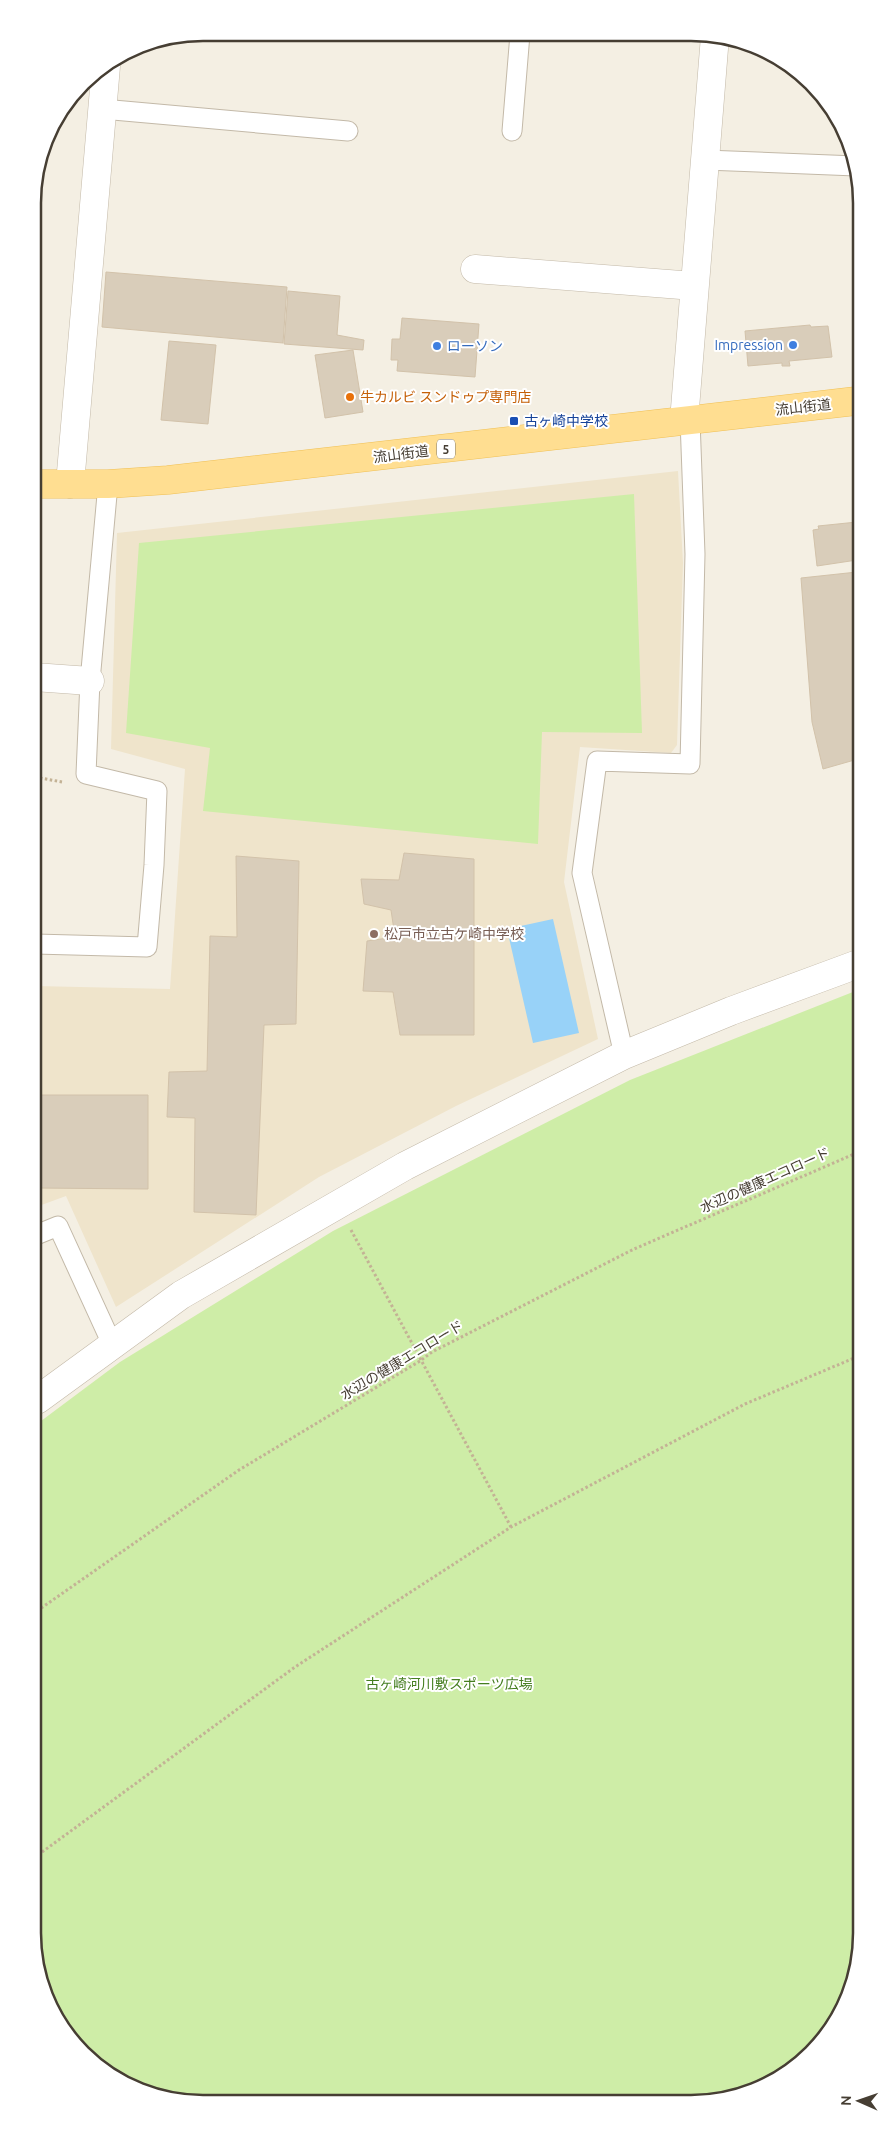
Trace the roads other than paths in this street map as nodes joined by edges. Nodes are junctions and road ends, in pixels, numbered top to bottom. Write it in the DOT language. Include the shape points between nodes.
graph roads {
  1 [pos="519,41"];
  2 [pos="714,43"];
  3 [pos="105,75"];
  4 [pos="102,109"];
  5 [pos="348,130"];
  6 [pos="512,131"];
  7 [pos="705,160"];
  8 [pos="848,166"];
  9 [pos="475,269"];
  10 [pos="694,286"];
  11 [pos="853,401"];
  12 [pos="687,420"];
  13 [pos="42,484"];
  14 [pos="70,484"];
  15 [pos="108,484"];
  16 [pos="42,678"];
  17 [pos="90,681"];
  18 [pos="42,944"];
  19 [pos="853,966"];
  20 [pos="624,1055"];
  21 [pos="41,1233"];
  22 [pos="112,1344"];
  23 [pos="41,1396"];
  1 -- 6 [label="lane"];
  2 -- 7 [label="street"];
  3 -- 4 [label="street"];
  4 -- 5 [label="lane"];
  4 -- 14 [label="street"];
  7 -- 8 [label="lane"];
  7 -- 10 [label="street"];
  9 -- 10 [label="street"];
  10 -- 12 [label="street"];
  11 -- 12 [label="main road, 流山街道 / 5"];
  12 -- 15 [label="main road, 流山街道 / 5" via="235,473"];
  12 -- 20 [label="lane" via="695,554 690,764 597,761 582,873"];
  13 -- 14 [label="main road, 流山街道 / 5"];
  14 -- 15 [label="main road, 流山街道 / 5"];
  15 -- 17 [label="lane"];
  16 -- 17 [label="street"];
  17 -- 18 [label="lane" via="86,774 157,791 147,947"];
  19 -- 20 [label="street" via="730,1011"];
  20 -- 22 [label="street" via="405,1166 181,1295"];
  21 -- 22 [label="lane" via="58,1226"];
  22 -- 23 [label="street"];
}
